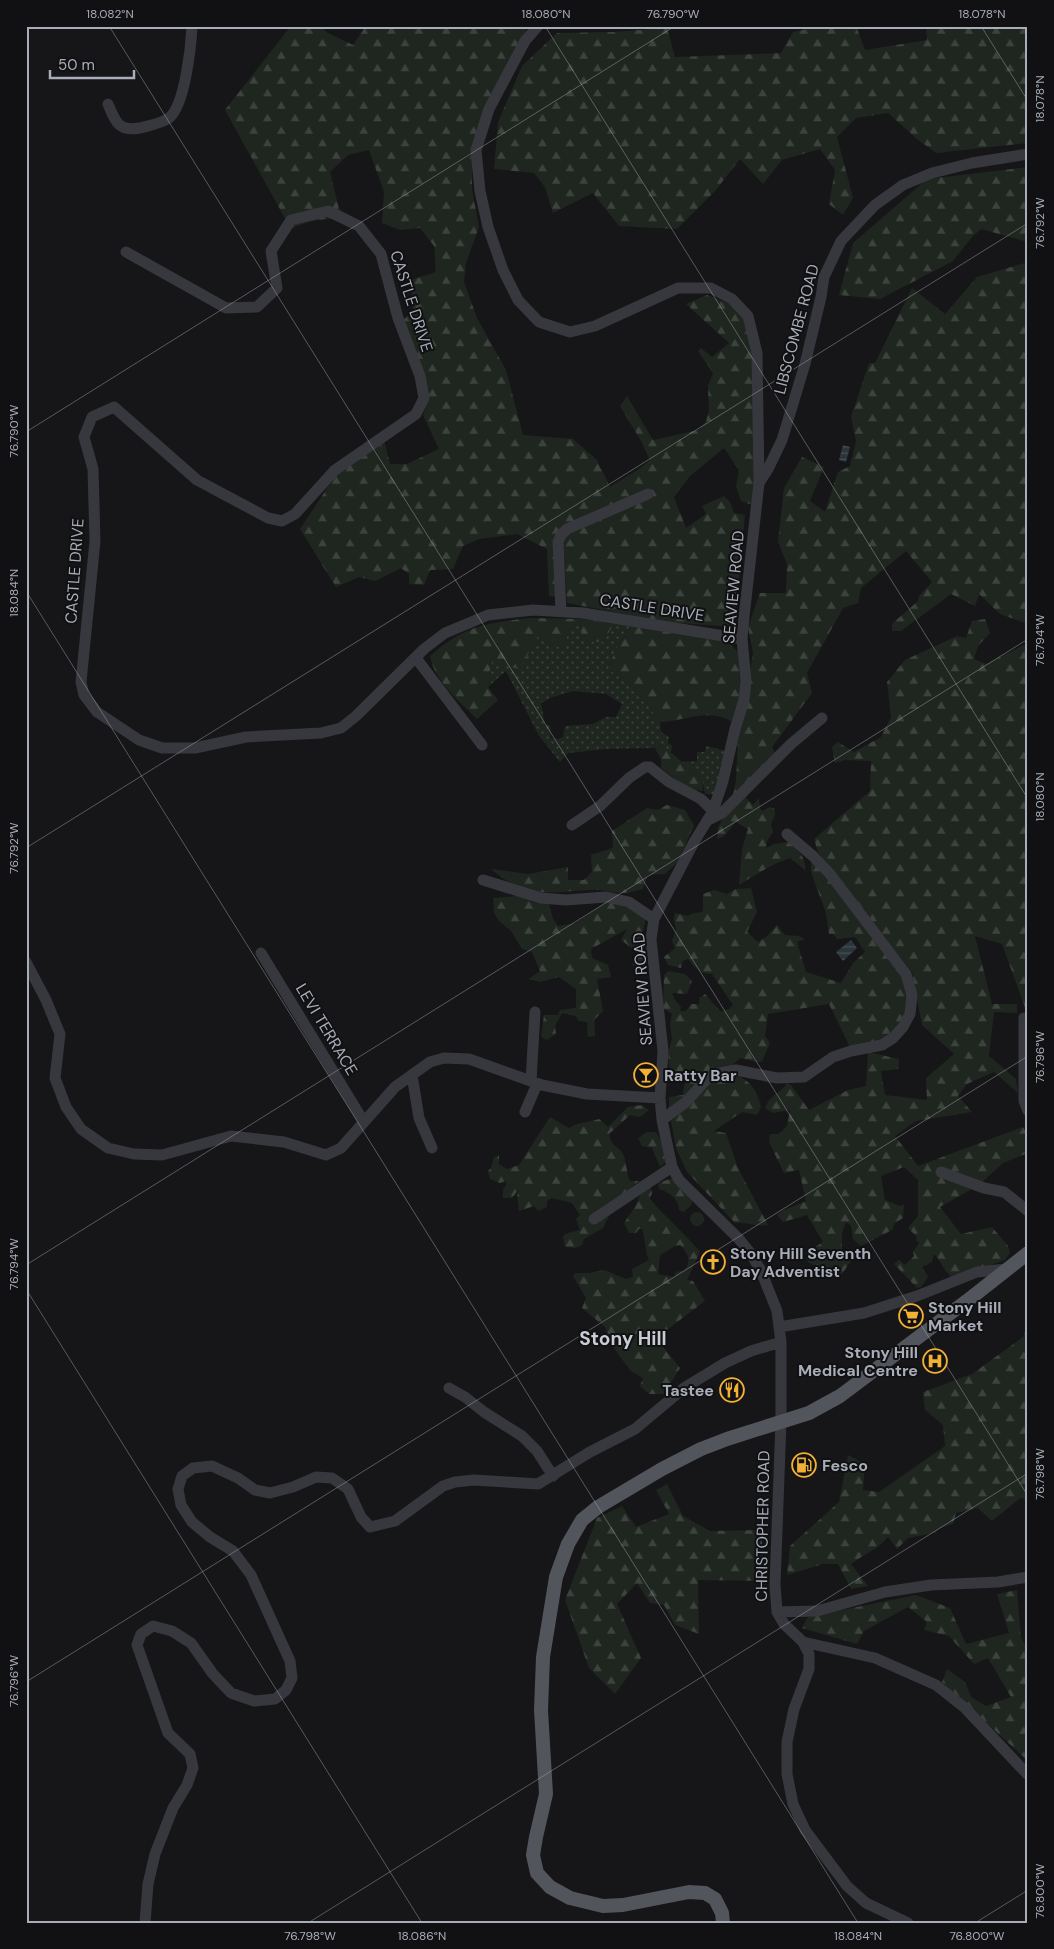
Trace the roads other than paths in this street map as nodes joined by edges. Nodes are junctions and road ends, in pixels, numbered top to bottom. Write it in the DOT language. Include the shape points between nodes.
graph roads {
  1 [pos="192,26"];
  2 [pos="538,26"];
  3 [pos="108,104"];
  4 [pos="1028,154"];
  5 [pos="126,252"];
  6 [pos="759,483"];
  7 [pos="648,494"];
  8 [pos="561,612"];
  9 [pos="742,639"];
  10 [pos="416,658"];
  11 [pos="822,718"];
  12 [pos="482,745"];
  13 [pos="710,815"];
  14 [pos="572,825"];
  15 [pos="787,834"];
  16 [pos="483,880"];
  17 [pos="654,918"];
  18 [pos="261,953"];
  19 [pos="26,962"];
  20 [pos="535,1012"];
  21 [pos="1024,1018"];
  22 [pos="412,1075"];
  23 [pos="534,1082"];
  24 [pos="660,1098"];
  25 [pos="1028,1111"];
  26 [pos="525,1112"];
  27 [pos="662,1120"];
  28 [pos="364,1122"];
  29 [pos="432,1148"];
  30 [pos="672,1167"];
  31 [pos="941,1172"];
  32 [pos="1028,1211"];
  33 [pos="594,1219"];
  34 [pos="1027,1254"];
  35 [pos="1007,1268"];
  36 [pos="779,1327"];
  37 [pos="780,1342"];
  38 [pos="448,1388"];
  39 [pos="782,1421"];
  40 [pos="553,1476"];
  41 [pos="1028,1577"];
  42 [pos="777,1612"];
  43 [pos="803,1642"];
  44 [pos="1028,1774"];
  45 [pos="145,1923"];
  46 [pos="723,1923"];
  47 [pos="908,1923"];
  1 -- 3 [label="street" via="188,70 171,117 130,130 116,122"];
  2 -- 6 [label="street, SEAVIEW ROAD" via="524,41 489,109 476,150 488,227 514,293 539,322 570,332 595,326 678,288 711,288 732,299 748,316 757,353"];
  4 -- 6 [label="street, LIBSCOMBE ROAD" via="932,172 903,185 875,205 841,241 824,277 805,364 782,440"];
  5 -- 10 [label="street, CASTLE DRIVE" via="226,308 257,307 277,288 271,251 291,220 328,211 359,226 381,254 424,398 416,414 335,470 295,514 282,521 268,518 197,480 114,407 92,416 84,436 93,469 96,541 81,682 84,695 97,712 139,740 162,748 194,748 246,737 321,733 341,728"];
  6 -- 9 [label="street, SEAVIEW ROAD"];
  7 -- 8 [label="street" via="561,535 558,542"];
  8 -- 9 [label="street, CASTLE DRIVE" via="620,618"];
  8 -- 10 [label="street, CASTLE DRIVE" via="534,610 488,615 445,633"];
  9 -- 13 [label="street, SEAVIEW ROAD" via="746,681 744,700 723,781"];
  10 -- 12 [label="street"];
  11 -- 13 [label="street" via="791,744 722,813"];
  13 -- 14 [label="street" via="701,799 645,767 600,806"];
  13 -- 17 [label="street, SEAVIEW ROAD"];
  15 -- 27 [label="street" via="830,874 906,974 912,995 910,1014 903,1027 882,1045 833,1057 804,1077 777,1078 736,1070 715,1074"];
  16 -- 17 [label="street" via="542,898 606,897 629,902"];
  17 -- 24 [label="street, SEAVIEW ROAD" via="652,939 663,1052"];
  18 -- 28 [label="street, LEVI TERRACE"];
  19 -- 28 [label="street" via="60,1034 54,1078 66,1107 81,1129 108,1148 134,1154 162,1155 231,1136 284,1142 326,1155 341,1148"];
  20 -- 23 [label="street"];
  21 -- 25 [label="street" via="1024,1101"];
  22 -- 23 [label="street" via="430,1062 444,1058 469,1059"];
  22 -- 28 [label="street" via="395,1087"];
  22 -- 29 [label="street" via="420,1118"];
  23 -- 24 [label="street" via="587,1094"];
  23 -- 26 [label="street"];
  24 -- 27 [label="street, SEAVIEW ROAD"];
  27 -- 30 [label="street, SEAVIEW ROAD"];
  30 -- 33 [label="street"];
  30 -- 36 [label="street, SEAVIEW ROAD" via="679,1180 751,1254 777,1311"];
  31 -- 32 [label="street" via="1004,1192"];
  34 -- 35 [label="main road"];
  35 -- 36 [label="street" via="977,1272 864,1313"];
  35 -- 39 [label="main road" via="840,1396 809,1413"];
  36 -- 37 [label="street, SEAVIEW ROAD"];
  37 -- 39 [label="street, SEAVIEW ROAD"];
  37 -- 40 [label="street" via="725,1363 684,1388 634,1429"];
  38 -- 40 [label="street" via="522,1436 537,1451"];
  39 -- 42 [label="street, CHRISTOPHER ROAD" via="775,1585"];
  39 -- 46 [label="main road" via="701,1449 598,1507 582,1520 568,1544 556,1577 543,1657 546,1794 533,1855 537,1873 550,1887 570,1898 604,1906 623,1906 689,1892 706,1893 715,1899"];
  40 -- 45 [label="street" via="538,1484 455,1482 443,1486 394,1521 370,1527 361,1517 348,1489 332,1478 316,1477 270,1493 255,1490 212,1466 193,1468 182,1476 178,1489 181,1504 192,1522 233,1551 251,1575 290,1661 292,1678 286,1690 275,1699 254,1701 231,1693 191,1643 172,1631 153,1626 141,1634 137,1645 162,1719 168,1733 190,1754 193,1768 155,1854 148,1884"];
  41 -- 42 [label="street" via="922,1586 885,1592 817,1611"];
  42 -- 43 [label="street, CHRISTOPHER ROAD" via="784,1624"];
  43 -- 44 [label="street" via="875,1658 936,1685 965,1708"];
  43 -- 47 [label="street" via="809,1654 809,1669 794,1710 787,1742 787,1774 793,1804 805,1830 847,1886 866,1903"];
}
